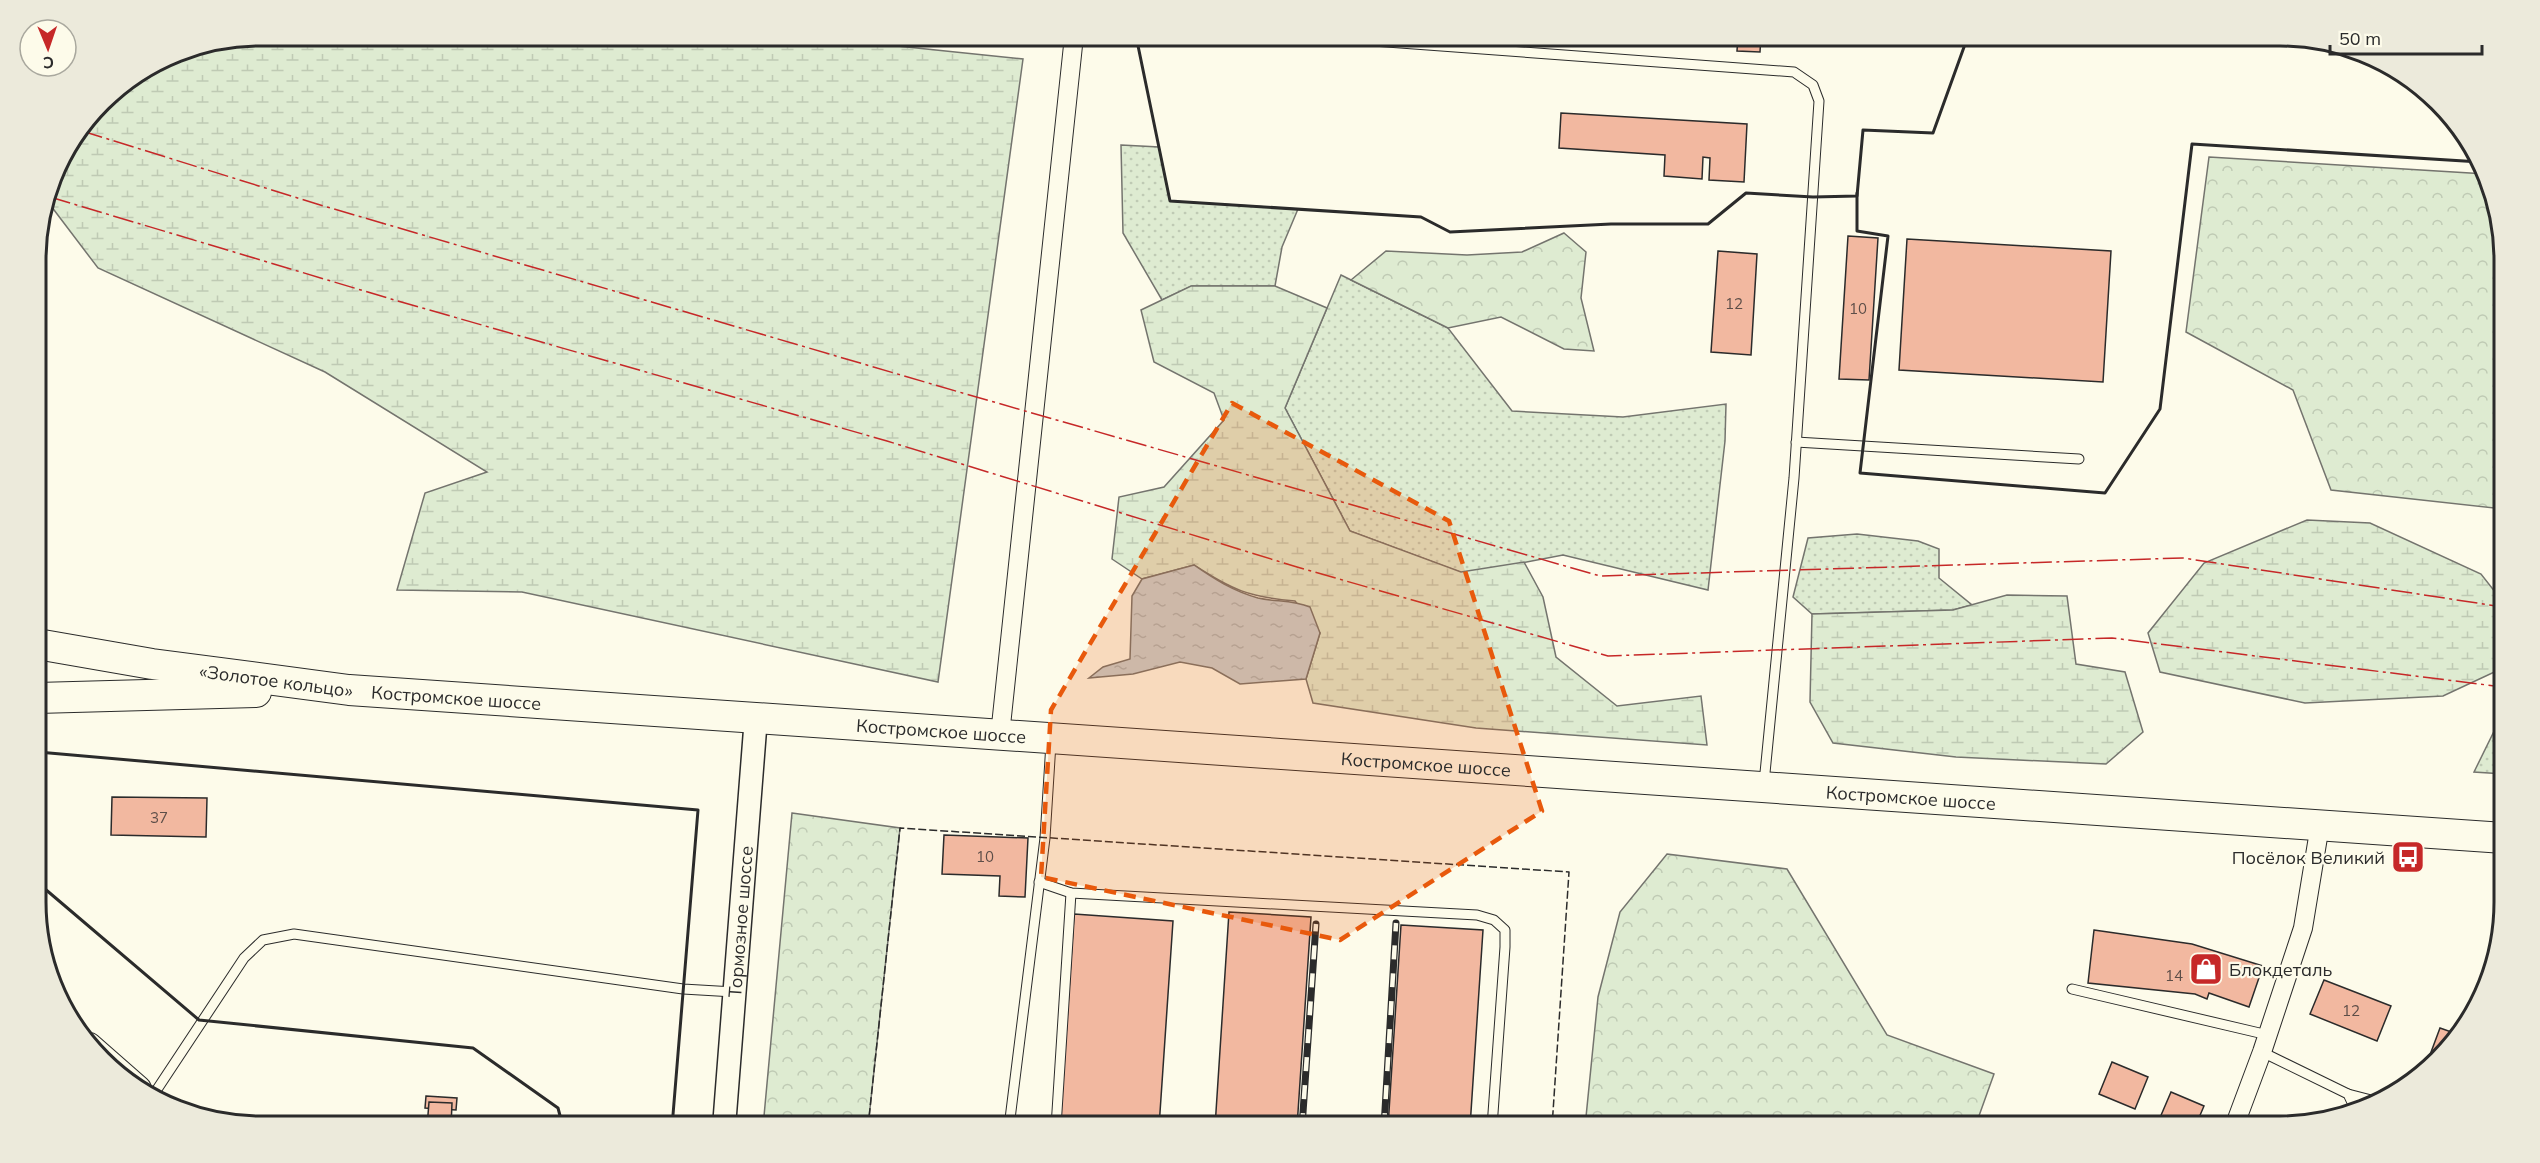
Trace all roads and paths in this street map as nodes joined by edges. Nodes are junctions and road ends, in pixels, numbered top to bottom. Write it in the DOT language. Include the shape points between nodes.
graph roads {
  1 [pos="1073,46"];
  2 [pos="1441,46"];
  3 [pos="1796,442"];
  4 [pos="2079,459"];
  5 [pos="46,646"];
  6 [pos="349,690"];
  7 [pos="46,698"];
  8 [pos="756,717"];
  9 [pos="1000,735"];
  10 [pos="1052,738"];
  11 [pos="1764,789"];
  12 [pos="2320,825"];
  13 [pos="2494,837"];
  14 [pos="1039,882"];
  15 [pos="1071,893"];
  16 [pos="2072,989"];
  17 [pos="734,992"];
  18 [pos="2265,1044"];
  19 [pos="157,1090"];
  20 [pos="2348,1094"];
  21 [pos="2365,1098"];
  22 [pos="2352,1103"];
  23 [pos="725,1117"];
  24 [pos="1010,1117"];
  25 [pos="1057,1117"];
  26 [pos="1493,1117"];
  27 [pos="2237,1117"];
  1 -- 9 [label="street"];
  2 -- 3 [label="lane" via="1794,72 1813,85 1819,101"];
  3 -- 4 [label="lane"];
  3 -- 11 [label="lane"];
  5 -- 6 [label="highway, «Золотое кольцо»"];
  6 -- 7 [label="highway, «Золотое кольцо»"];
  6 -- 8 [label="highway, Костромское шоссе"];
  8 -- 9 [label="highway, Костромское шоссе"];
  8 -- 17 [label="street, Тормозное шоссе"];
  9 -- 10 [label="highway, Костромское шоссе"];
  10 -- 11 [label="highway, Костромское шоссе"];
  10 -- 14 [label="lane"];
  11 -- 12 [label="highway, Костромское шоссе"];
  12 -- 13 [label="highway, Костромское шоссе"];
  12 -- 18 [label="street" via="2303,928"];
  14 -- 15 [label="lane"];
  14 -- 24 [label="lane"];
  15 -- 25 [label="lane"];
  15 -- 26 [label="lane" via="1477,915 1494,920 1505,930 1505,947"];
  16 -- 18 [label="lane"];
  17 -- 19 [label="lane" via="683,989 294,934 263,940 244,958"];
  17 -- 23 [label="street, Тормозное шоссе"];
  18 -- 20 [label="lane"];
  18 -- 27 [label="street"];
  20 -- 21 [label="lane"];
  20 -- 22 [label="lane"];
}
